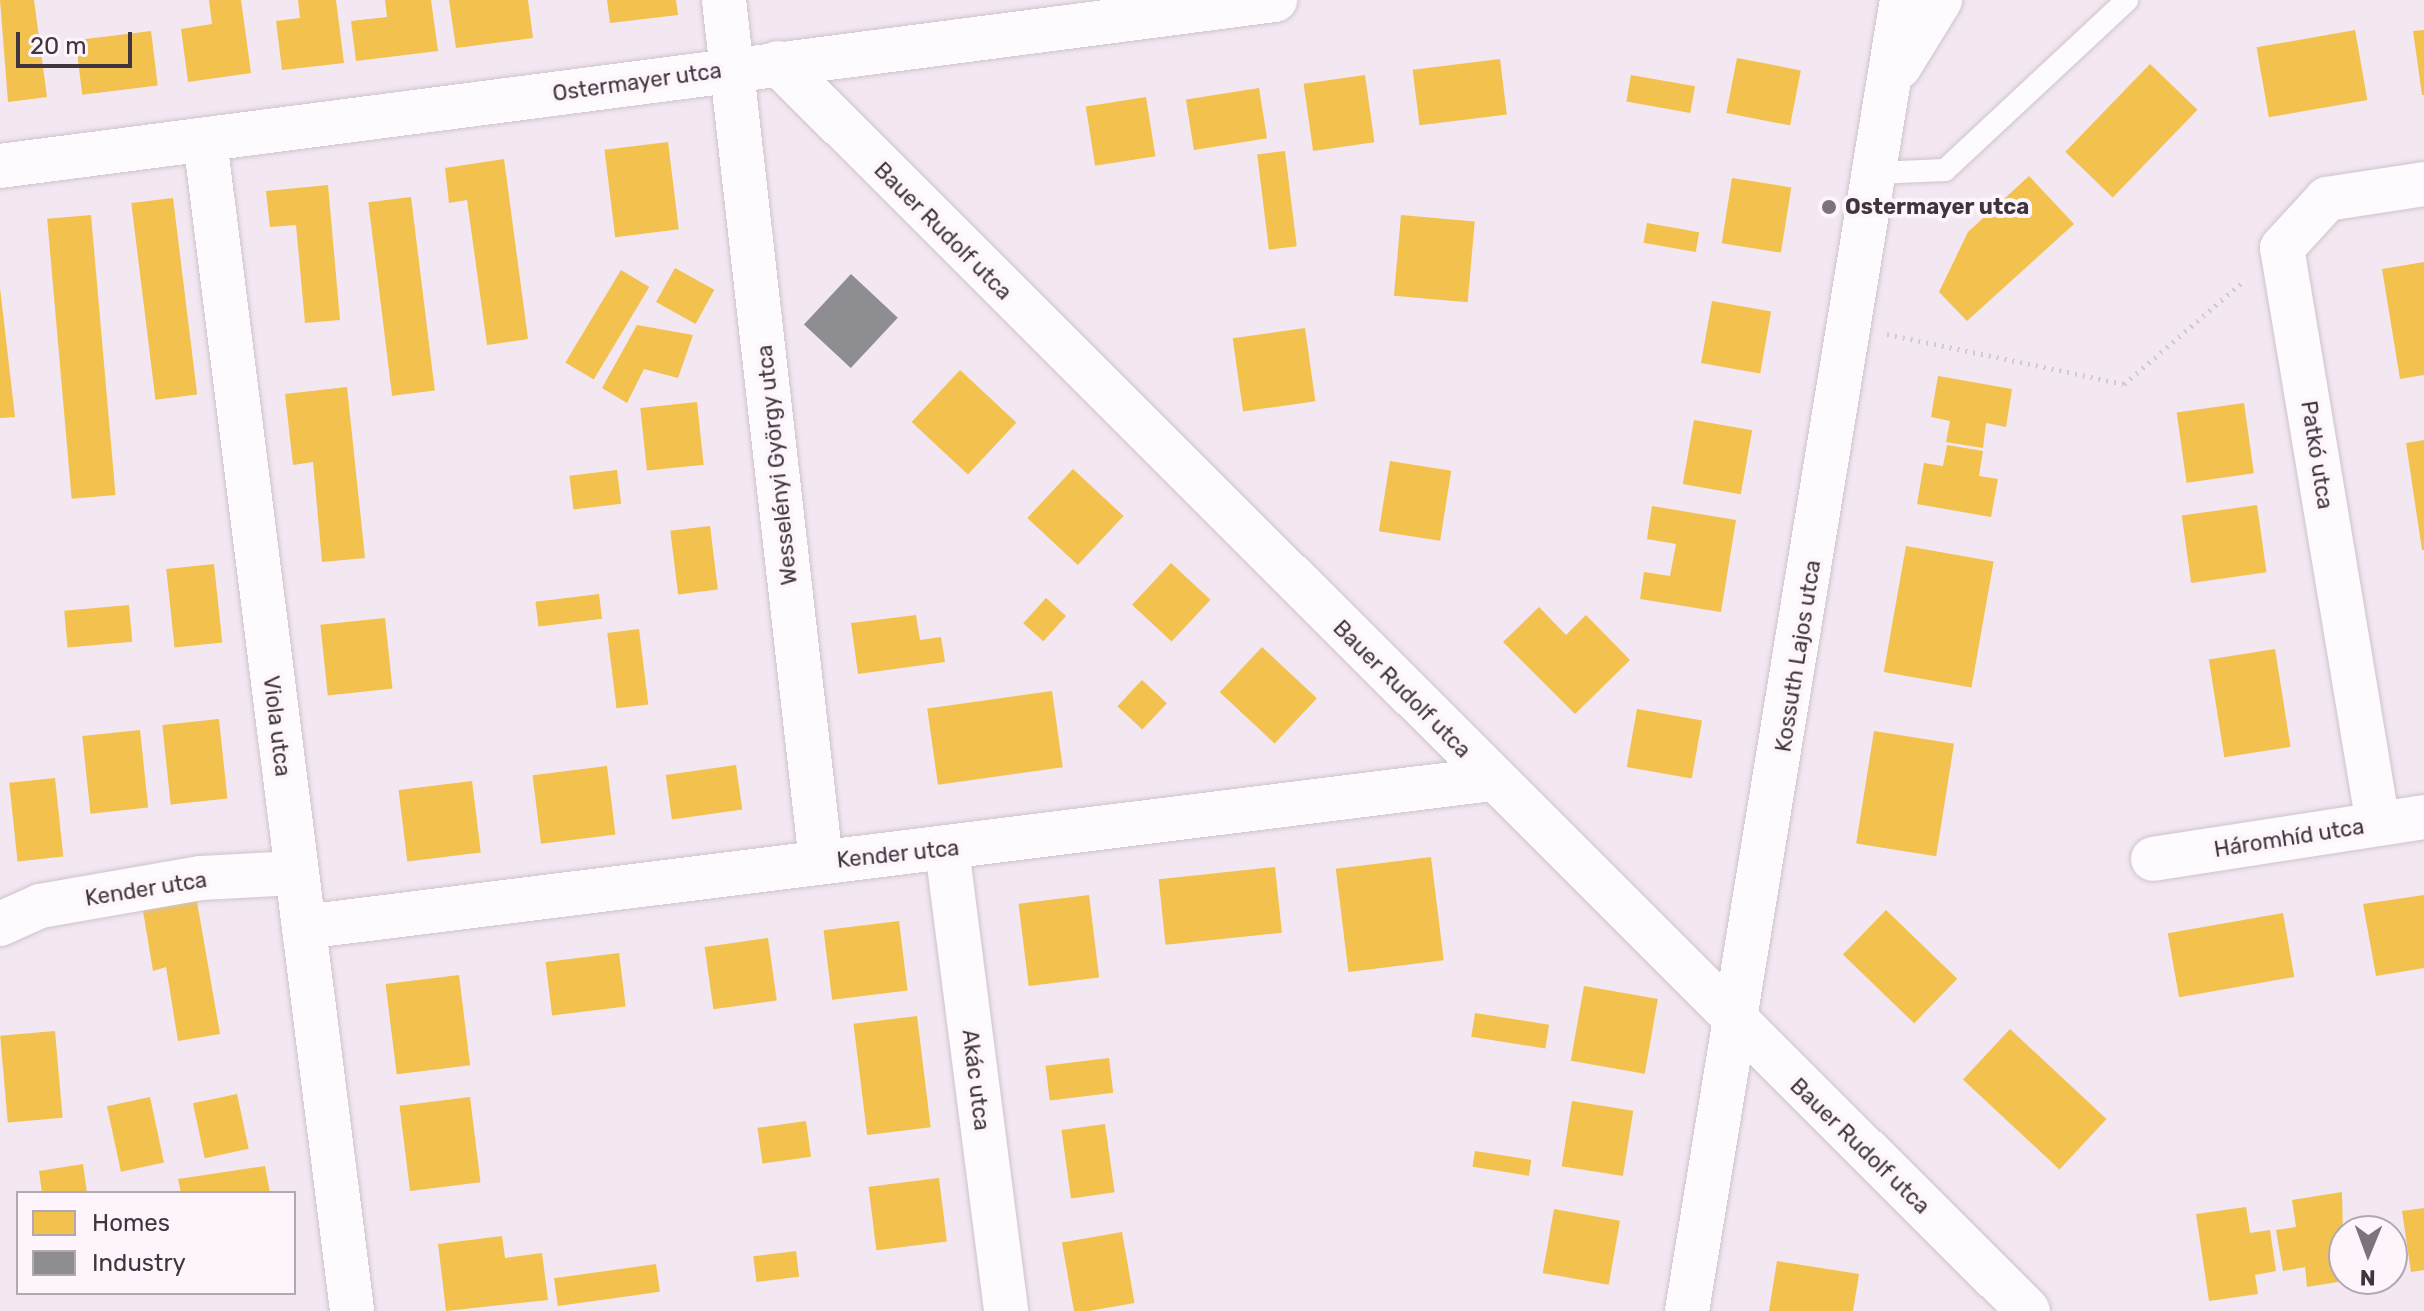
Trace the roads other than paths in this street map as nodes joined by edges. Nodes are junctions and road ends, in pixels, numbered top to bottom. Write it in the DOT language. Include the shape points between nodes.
graph roads {
  1 [pos="724,0"];
  2 [pos="1275,0"];
  3 [pos="1902,0"];
  4 [pos="1940,0"];
  5 [pos="2127,0"];
  6 [pos="778,63"];
  7 [pos="733,69"];
  8 [pos="1890,83"];
  9 [pos="205,140"];
  10 [pos="0,166"];
  11 [pos="1876,173"];
  12 [pos="2424,184"];
  13 [pos="1493,779"];
  14 [pos="2424,817"];
  15 [pos="2378,824"];
  16 [pos="947,849"];
  17 [pos="2153,859"];
  18 [pos="821,862"];
  19 [pos="295,873"];
  20 [pos="0,924"];
  21 [pos="304,927"];
  22 [pos="1736,1025"];
  23 [pos="352,1311"];
  24 [pos="1006,1311"];
  25 [pos="1687,1311"];
  26 [pos="2028,1311"];
  1 -- 7 [label="street, Wesselényi György utca"];
  2 -- 6 [label="street, Ostermayer utca"];
  3 -- 8 [label="street, Kossuth Lajos utca"];
  4 -- 8 [label="street"];
  5 -- 11 [label="lane" via="1945,170"];
  6 -- 7 [label="street, Ostermayer utca"];
  6 -- 13 [label="street, Bauer Rudolf utca"];
  7 -- 9 [label="street, Ostermayer utca"];
  7 -- 18 [label="street, Wesselényi György utca"];
  8 -- 11 [label="street, Kossuth Lajos utca"];
  9 -- 10 [label="street, Ostermayer utca"];
  9 -- 19 [label="street, Viola utca"];
  11 -- 22 [label="street, Kossuth Lajos utca"];
  12 -- 15 [label="street, Patkó utca" via="2327,199 2282,248"];
  13 -- 16 [label="street, Kender utca"];
  13 -- 22 [label="street, Bauer Rudolf utca" via="1666,943"];
  14 -- 15 [label="street, Háromhíd utca"];
  15 -- 17 [label="street, Háromhíd utca"];
  16 -- 18 [label="street, Kender utca"];
  16 -- 24 [label="street, Akác utca"];
  18 -- 21 [label="street, Kender utca"];
  19 -- 20 [label="street, Kender utca" via="201,878 40,906"];
  19 -- 21 [label="street, Viola utca"];
  21 -- 23 [label="street, Viola utca"];
  22 -- 25 [label="street, Kossuth Lajos utca"];
  22 -- 26 [label="street, Bauer Rudolf utca"];
}
